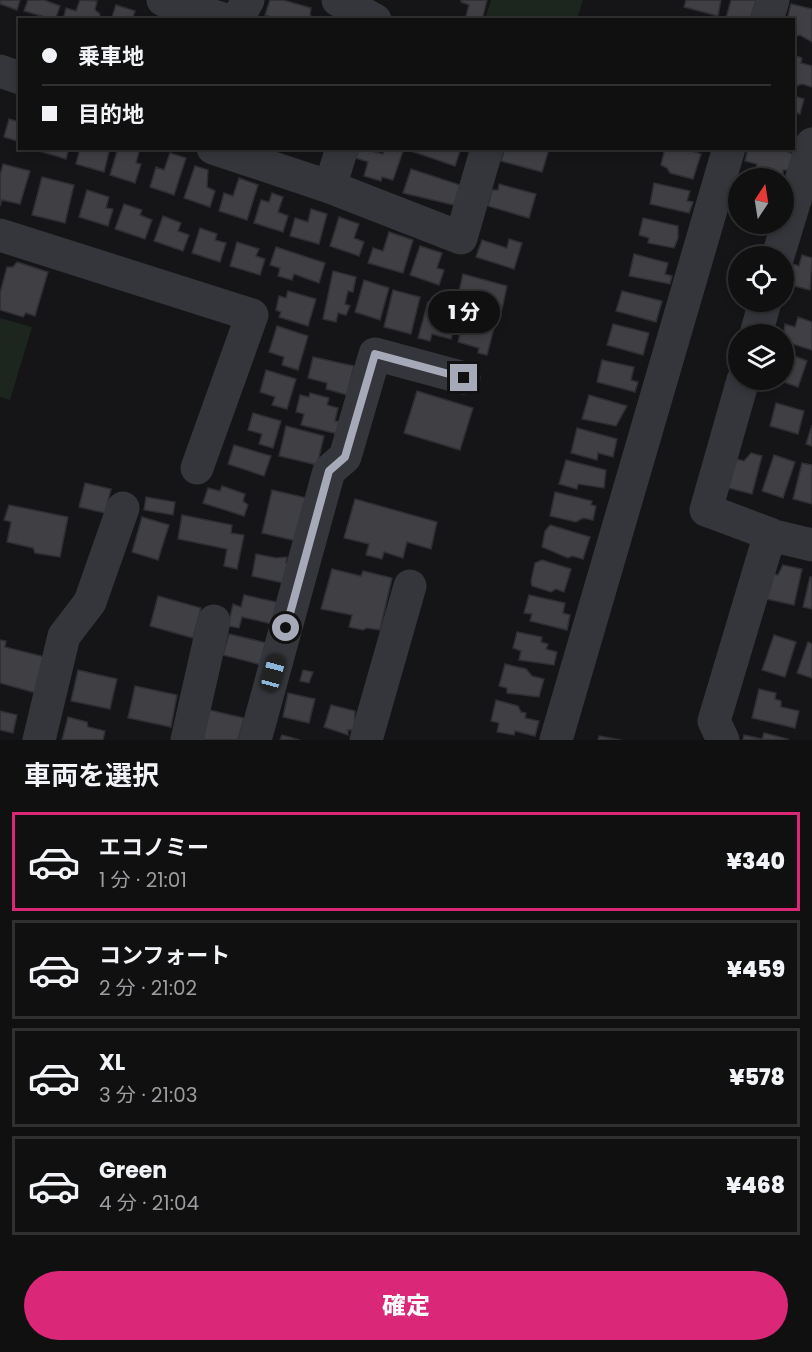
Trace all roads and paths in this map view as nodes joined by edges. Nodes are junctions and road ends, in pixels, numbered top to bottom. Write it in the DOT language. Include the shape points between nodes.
graph roads {
  1 [pos="163,0"];
  2 [pos="248,0"];
  3 [pos="338,0"];
  4 [pos="772,0"];
  5 [pos="220,18"];
  6 [pos="238,18"];
  7 [pos="371,18"];
  8 [pos="768,18"];
  9 [pos="0,71"];
  10 [pos="18,77"];
  11 [pos="812,144"];
  12 [pos="219,150"];
  13 [pos="341,150"];
  14 [pos="486,150"];
  15 [pos="728,150"];
  16 [pos="330,187"];
  17 [pos="801,218"];
  18 [pos="0,234"];
  19 [pos="784,246"];
  20 [pos="464,378"];
  21 [pos="740,390"];
  22 [pos="197,468"];
  23 [pos="123,508"];
  24 [pos="770,535"];
  25 [pos="812,545"];
  26 [pos="410,586"];
  27 [pos="214,621"];
  28 [pos="39,740"];
  29 [pos="188,740"];
  30 [pos="255,740"];
  31 [pos="366,740"];
  32 [pos="556,740"];
  33 [pos="723,740"];
  1 -- 5 [label="street"];
  2 -- 6 [label="street"];
  3 -- 7 [label="street"];
  4 -- 8 [label="street"];
  9 -- 10 [label="street"];
  11 -- 17 [label="street"];
  12 -- 16 [label="street"];
  13 -- 16 [label="street"];
  14 -- 16 [label="street" via="461,238"];
  15 -- 32 [label="street"];
  17 -- 19 [label="street"];
  18 -- 22 [label="street" via="252,315"];
  20 -- 30 [label="street" via="375,354 345,457 329,471"];
  21 -- 24 [label="street" via="706,510"];
  23 -- 28 [label="street" via="90,602 64,636"];
  24 -- 25 [label="street"];
  24 -- 33 [label="street" via="714,721"];
  26 -- 31 [label="street"];
  27 -- 29 [label="street"];
}
